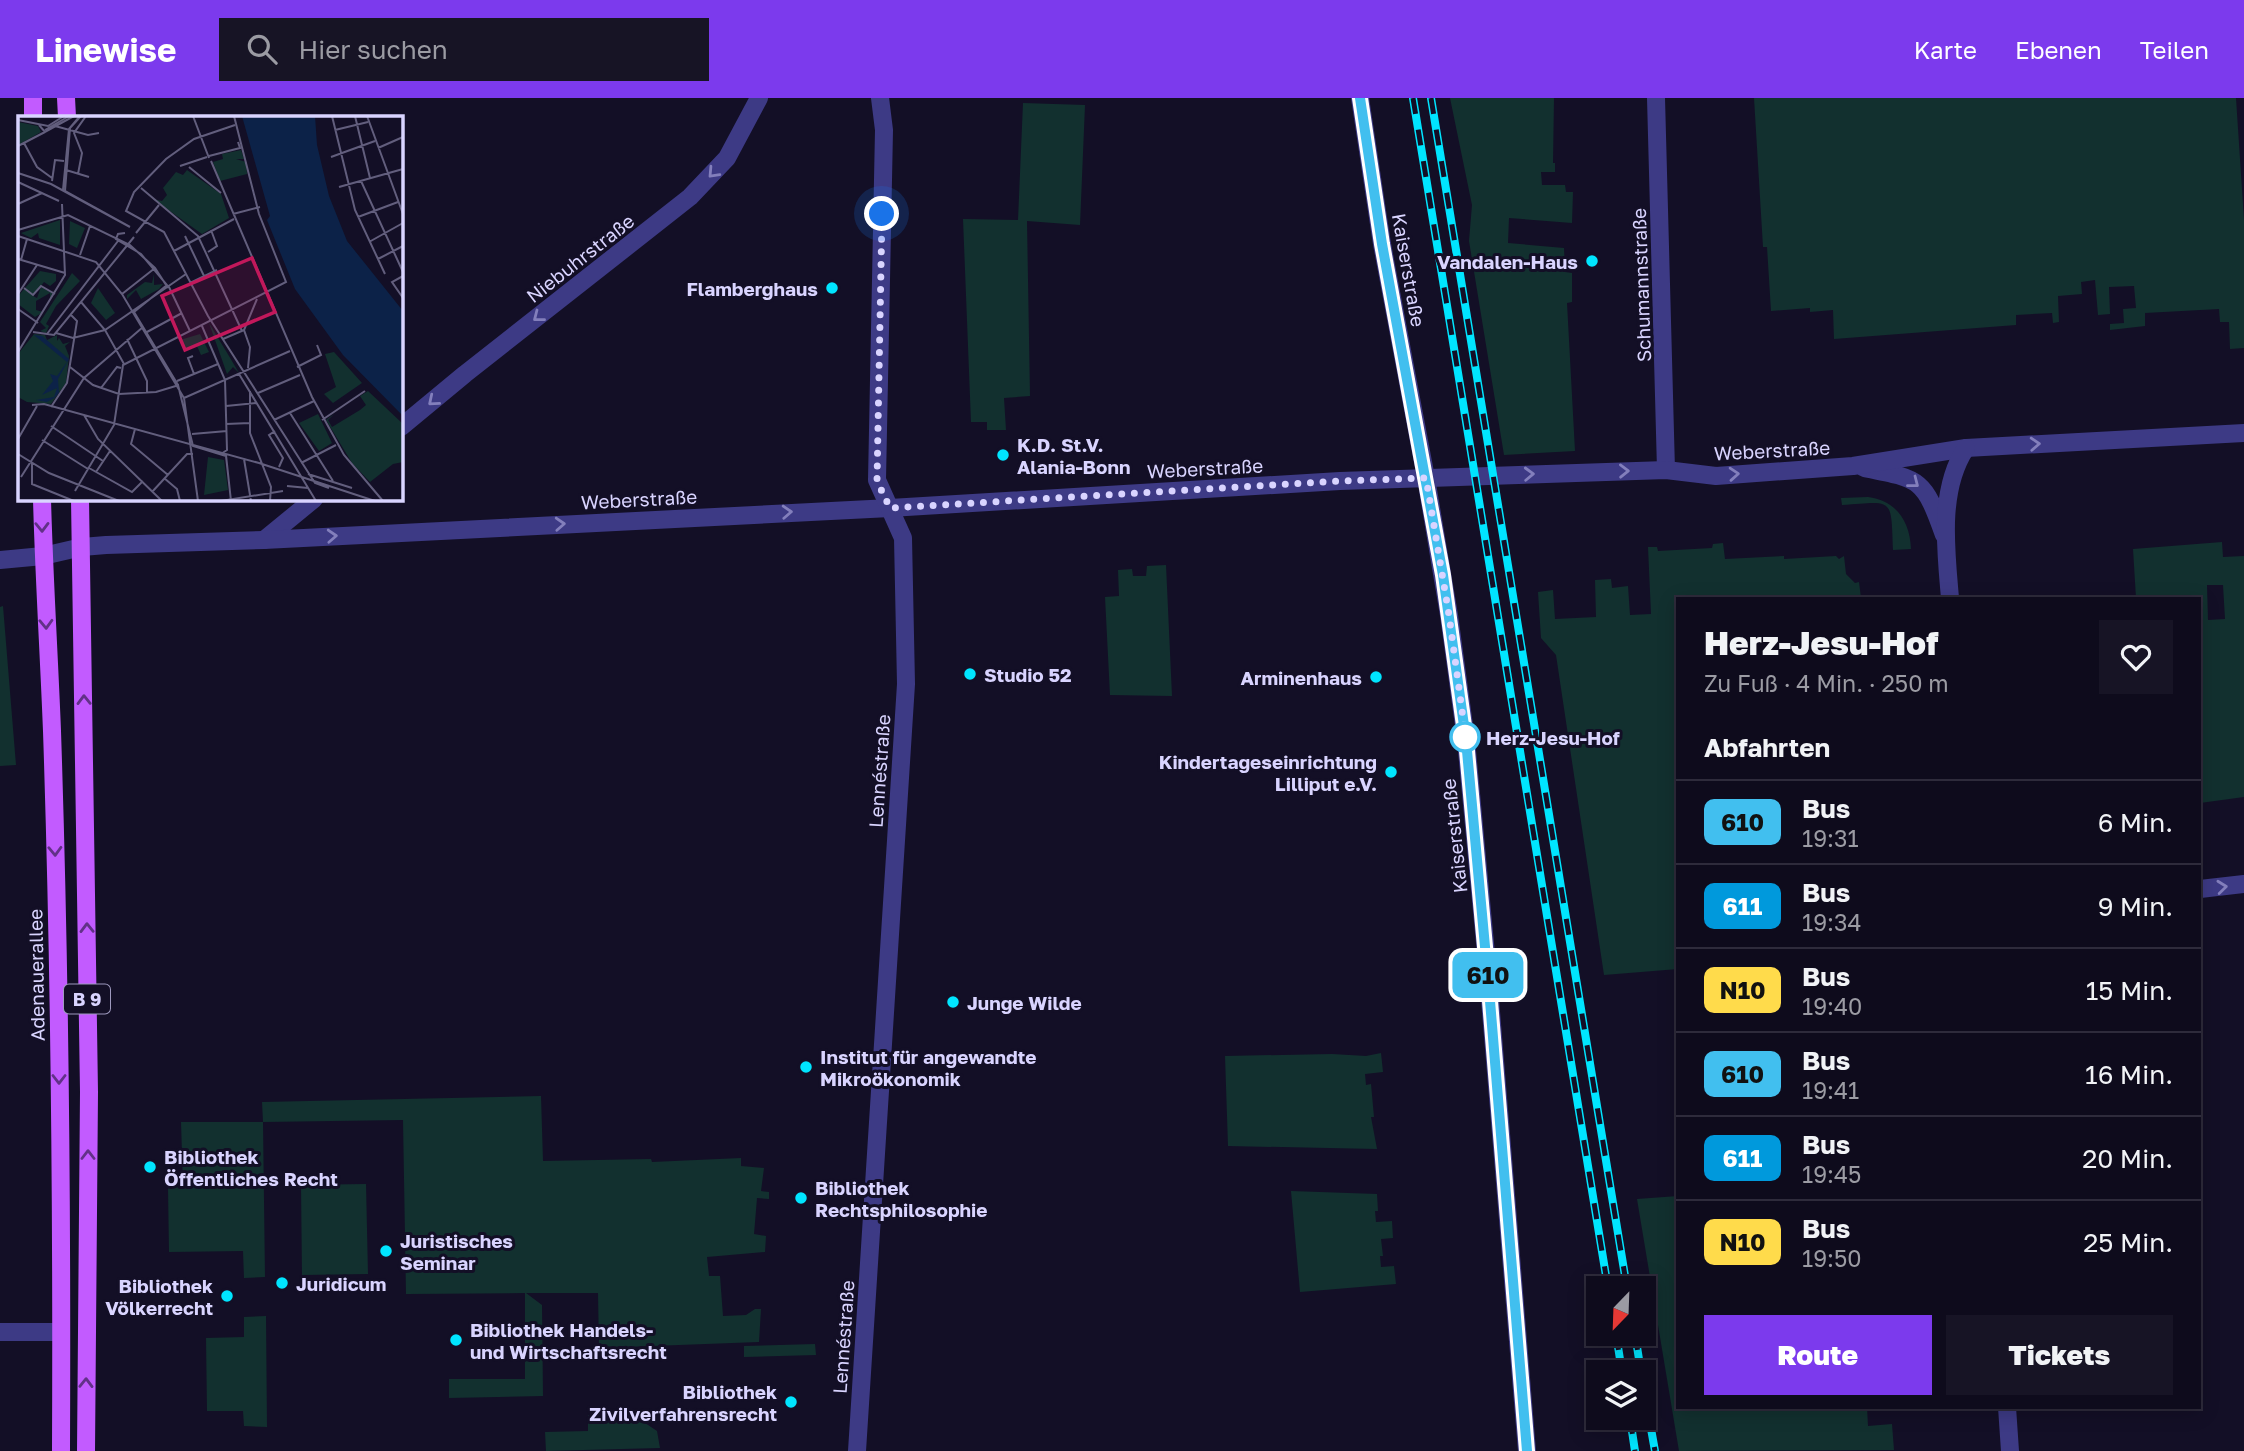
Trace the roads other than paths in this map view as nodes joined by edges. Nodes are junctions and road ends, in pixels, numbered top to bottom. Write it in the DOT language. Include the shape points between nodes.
graph roads {
  1 [pos="33,98"];
  2 [pos="66,98"];
  3 [pos="759,98"];
  4 [pos="880,98"];
  5 [pos="1360,98"];
  6 [pos="1656,98"];
  7 [pos="33,116"];
  8 [pos="67,116"];
  9 [pos="402,427"];
  10 [pos="2244,433"];
  11 [pos="1966,448"];
  12 [pos="1853,466"];
  13 [pos="1666,470"];
  14 [pos="1426,478"];
  15 [pos="42,500"];
  16 [pos="80,500"];
  17 [pos="313,500"];
  18 [pos="890,508"];
  19 [pos="1945,538"];
  20 [pos="264,540"];
  21 [pos="82,547"];
  22 [pos="43,556"];
  23 [pos="0,560"];
  24 [pos="1950,597"];
  25 [pos="2244,884"];
  26 [pos="2201,889"];
  27 [pos="0,1332"];
  28 [pos="61,1332"];
  29 [pos="2007,1409"];
  30 [pos="61,1451"];
  31 [pos="86,1451"];
  32 [pos="856,1451"];
  33 [pos="1527,1451"];
  34 [pos="2010,1451"];
  1 -- 7 [label="main road"];
  2 -- 8 [label="main road"];
  3 -- 9 [label="street, Niebuhrstraße, one-way" via="727,158 690,197"];
  4 -- 18 [label="street, Lennéstraße" via="884,130 876,466 877,481"];
  5 -- 14 [label="street, Kaiserstraße"];
  6 -- 13 [label="street, Schumannstraße"];
  11 -- 10 [label="street, Weberstraße, one-way"];
  11 -- 12 [label="street, Weberstraße"];
  11 -- 19 [label="street" via="1952,480"];
  13 -- 12 [label="street, Weberstraße, one-way" via="1716,476"];
  12 -- 19 [label="street, one-way" via="1905,476 1920,485"];
  14 -- 13 [label="street, Weberstraße, one-way"];
  14 -- 18 [label="street, Weberstraße"];
  14 -- 33 [label="street, Kaiserstraße" via="1467,752"];
  15 -- 22 [label="main road, Adenauerallee / B 9, one-way"];
  16 -- 21 [label="main road, B 9"];
  17 -- 20 [label="street"];
  20 -- 18 [label="street, Weberstraße, one-way"];
  18 -- 32 [label="street, Lennéstraße" via="903,538 906,684"];
  19 -- 24 [label="street"];
  20 -- 21 [label="street, Weberstraße"];
  21 -- 22 [label="street, Weberstraße"];
  31 -- 21 [label="main road, B 9, one-way" via="89,1092"];
  22 -- 23 [label="street, Weberstraße"];
  22 -- 28 [label="main road, Adenauerallee / B 9, one-way" via="57,922"];
  26 -- 25 [label="street, one-way"];
  27 -- 28 [label="street"];
  28 -- 30 [label="main road, Adenauerallee / B 9"];
  29 -- 34 [label="street"];
}
